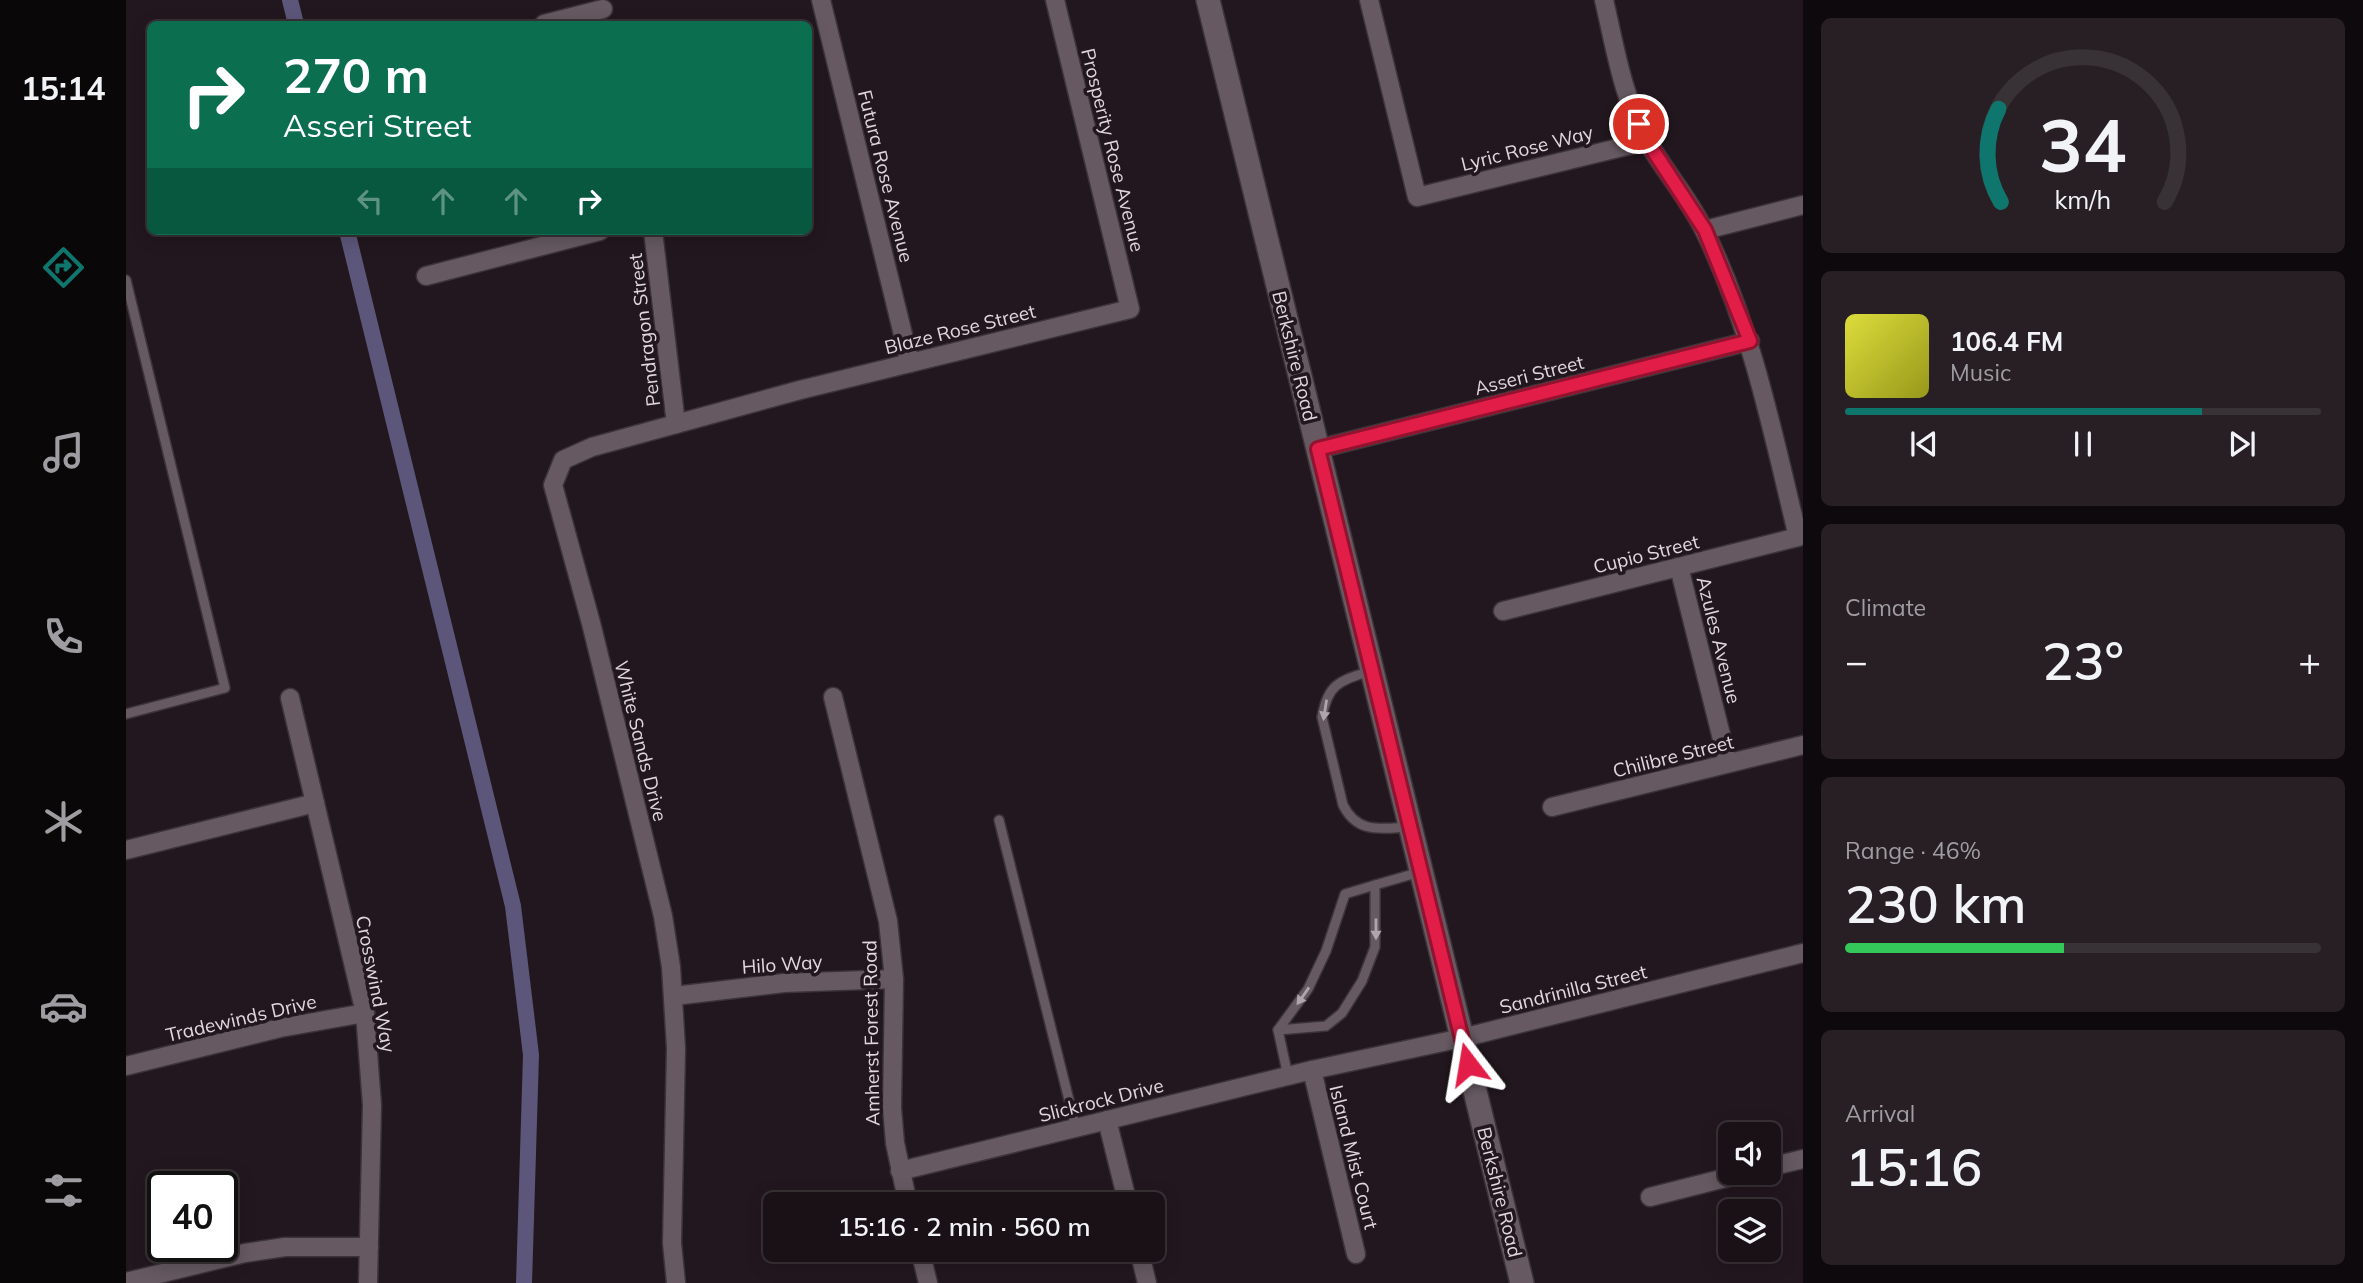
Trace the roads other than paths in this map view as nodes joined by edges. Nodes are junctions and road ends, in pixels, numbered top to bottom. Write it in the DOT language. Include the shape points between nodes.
graph roads {
  1 [pos="821,0"];
  2 [pos="1055,0"];
  3 [pos="1208,0"];
  4 [pos="1369,0"];
  5 [pos="1604,0"];
  6 [pos="603,11"];
  7 [pos="558,21"];
  8 [pos="1647,141"];
  9 [pos="1803,205"];
  10 [pos="1705,230"];
  11 [pos="585,235"];
  12 [pos="653,235"];
  13 [pos="426,276"];
  14 [pos="126,280"];
  15 [pos="1130,309"];
  16 [pos="1750,341"];
  17 [pos="910,363"];
  18 [pos="800,390"];
  19 [pos="676,424"];
  20 [pos="1318,449"];
  21 [pos="1679,567"];
  22 [pos="1503,611"];
  23 [pos="1372,670"];
  24 [pos="290,698"];
  25 [pos="833,698"];
  26 [pos="126,713"];
  27 [pos="1803,745"];
  28 [pos="1728,763"];
  29 [pos="315,803"];
  30 [pos="1552,807"];
  31 [pos="999,820"];
  32 [pos="1410,827"];
  33 [pos="126,850"];
  34 [pos="1421,872"];
  35 [pos="1375,885"];
  36 [pos="1803,953"];
  37 [pos="894,979"];
  38 [pos="674,996"];
  39 [pos="365,1013"];
  40 [pos="1278,1030"];
  41 [pos="1462,1038"];
  42 [pos="126,1066"];
  43 [pos="1312,1070"];
  44 [pos="1288,1076"];
  45 [pos="1107,1120"];
  46 [pos="1076,1128"];
  47 [pos="1803,1159"];
  48 [pos="1781,1164"];
  49 [pos="900,1171"];
  50 [pos="1718,1180"];
  51 [pos="905,1192"];
  52 [pos="1125,1192"];
  53 [pos="1650,1197"];
  54 [pos="369,1247"];
  55 [pos="1356,1254"];
  56 [pos="923,1262"];
  57 [pos="1142,1262"];
  58 [pos="136,1281"];
  59 [pos="368,1283"];
  60 [pos="676,1283"];
  61 [pos="928,1283"];
  62 [pos="1147,1283"];
  63 [pos="1522,1283"];
  1 -- 17 [label="street, Futura Rose Avenue"];
  2 -- 15 [label="street, Prosperity Rose Avenue"];
  3 -- 20 [label="street, Berkshire Road"];
  4 -- 8 [label="street, Lyric Rose Way" via="1417,197"];
  5 -- 8 [label="street" via="1624,82"];
  6 -- 7 [label="street"];
  8 -- 10 [label="street"];
  9 -- 10 [label="street"];
  10 -- 16 [label="street"];
  11 -- 13 [label="street"];
  12 -- 19 [label="street, Pendragon Street"];
  14 -- 26 [label="lane" via="225,688"];
  15 -- 17 [label="street, Blaze Rose Street"];
  16 -- 20 [label="street, Asseri Street"];
  16 -- 21 [label="street, Cupio Street" via="1798,537"];
  17 -- 18 [label="street, Blaze Rose Street"];
  18 -- 19 [label="street, White Sands Drive"];
  19 -- 38 [label="street, White Sands Drive" via="592,447 564,460 553,485 663,916"];
  20 -- 23 [label="street, Berkshire Road"];
  21 -- 22 [label="street, Cupio Street"];
  21 -- 28 [label="street, Azules Avenue"];
  23 -- 32 [label="street, Berkshire Road"];
  23 -- 32 [label="lane, one-way" via="1341,680 1325,704 1322,717 1340,792 1346,811 1367,828"];
  24 -- 29 [label="street, Crosswind Way"];
  25 -- 37 [label="street, Amherst Forest Road" via="888,921"];
  27 -- 28 [label="street, Chilibre Street"];
  28 -- 30 [label="street, Chilibre Street"];
  29 -- 33 [label="street"];
  29 -- 39 [label="street, Crosswind Way"];
  31 -- 46 [label="lane"];
  32 -- 34 [label="street, Berkshire Road"];
  34 -- 35 [label="lane"];
  34 -- 41 [label="street, Berkshire Road"];
  35 -- 40 [label="lane, one-way" via="1345,894 1308,989"];
  35 -- 40 [label="lane, one-way" via="1376,947 1342,1013 1326,1026"];
  36 -- 41 [label="street, Sandrinilla Street"];
  37 -- 38 [label="street, Hilo Way" via="783,983"];
  37 -- 49 [label="street, Amherst Forest Road" via="892,1108"];
  38 -- 60 [label="street, White Sands Drive" via="672,1243"];
  39 -- 42 [label="street, Tradewinds Drive" via="280,1028"];
  39 -- 54 [label="street, Crosswind Way" via="372,1105"];
  40 -- 44 [label="lane"];
  41 -- 43 [label="street, Sandrinilla Street"];
  41 -- 63 [label="street, Berkshire Road"];
  43 -- 44 [label="street, Slickrock Drive"];
  43 -- 55 [label="street, Island Mist Court"];
  44 -- 45 [label="street, Slickrock Drive"];
  45 -- 46 [label="street, Slickrock Drive"];
  45 -- 52 [label="street"];
  46 -- 49 [label="street, Slickrock Drive"];
  47 -- 48 [label="street"];
  49 -- 51 [label="street, Amherst Forest Road"];
  50 -- 53 [label="street"];
  54 -- 58 [label="street" via="295,1247 245,1253"];
  54 -- 59 [label="street, Crosswind Way"];
  56 -- 61 [label="street"];
  57 -- 62 [label="street"];
}
